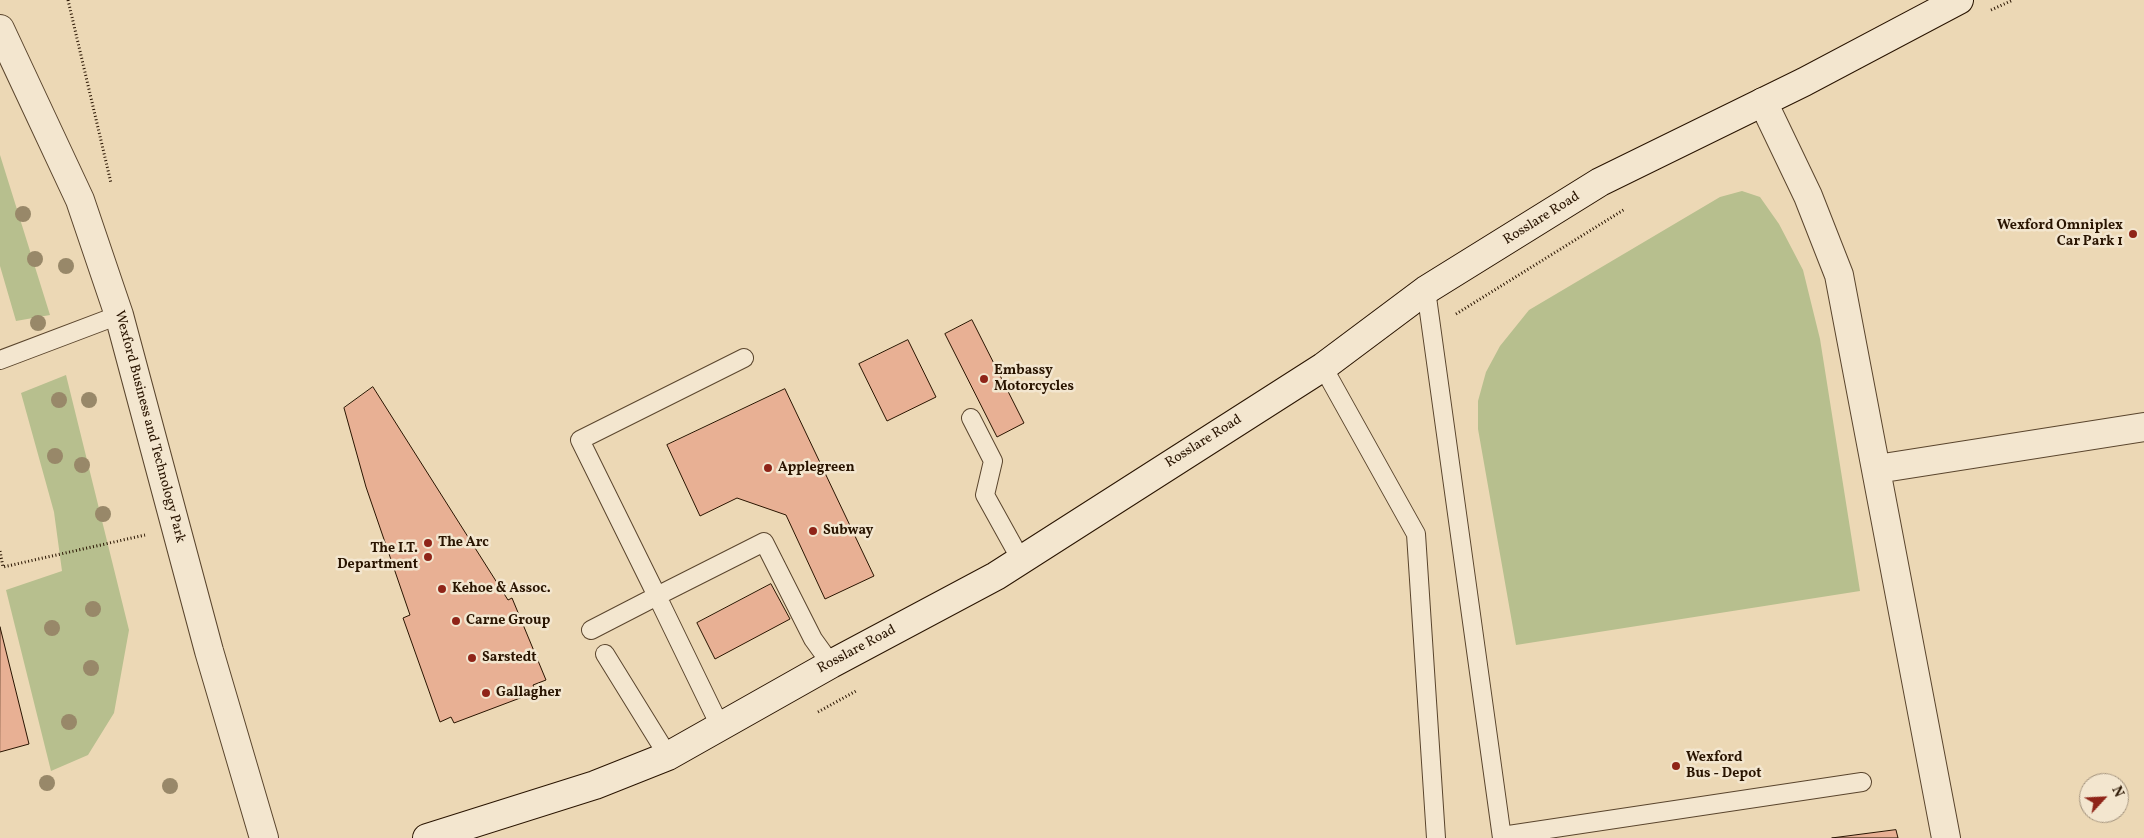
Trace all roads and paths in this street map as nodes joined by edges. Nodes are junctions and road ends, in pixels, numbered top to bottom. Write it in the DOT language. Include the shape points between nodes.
graph roads {
  1 [pos="68,0"];
  2 [pos="1959,0"];
  3 [pos="2,38"];
  4 [pos="1763,102"];
  5 [pos="80,200"];
  6 [pos="1426,290"];
  7 [pos="119,316"];
  8 [pos="744,358"];
  9 [pos="0,360"];
  10 [pos="1323,367"];
  11 [pos="971,418"];
  12 [pos="2144,427"];
  13 [pos="1877,469"];
  14 [pos="178,528"];
  15 [pos="0,551"];
  16 [pos="1020,560"];
  17 [pos="657,596"];
  18 [pos="591,630"];
  19 [pos="605,654"];
  20 [pos="831,664"];
  21 [pos="720,726"];
  22 [pos="668,756"];
  23 [pos="1862,782"];
  24 [pos="1502,837"];
  25 [pos="264,838"];
  26 [pos="427,838"];
  27 [pos="1436,838"];
  28 [pos="1946,838"];
  1 -- 5 [label="path" via="112,186"];
  2 -- 4 [label="street, Rosslare Road"];
  3 -- 5 [label="street, Wexford Business and Technology Park"];
  4 -- 6 [label="street, Rosslare Road" via="1600,182"];
  4 -- 13 [label="street" via="1808,196 1839,275"];
  5 -- 7 [label="street, Wexford Business and Technology Park"];
  6 -- 10 [label="street, Rosslare Road"];
  6 -- 24 [label="lane"];
  7 -- 9 [label="lane"];
  7 -- 14 [label="street, Wexford Business and Technology Park"];
  8 -- 17 [label="lane" via="580,440"];
  10 -- 16 [label="street, Rosslare Road"];
  10 -- 27 [label="lane" via="1416,534"];
  11 -- 16 [label="lane" via="993,461 985,495"];
  12 -- 13 [label="street"];
  13 -- 28 [label="street"];
  14 -- 15 [label="path" via="3,567"];
  14 -- 25 [label="street, Wexford Business and Technology Park" via="209,651"];
  16 -- 20 [label="street, Rosslare Road"];
  17 -- 18 [label="lane"];
  17 -- 20 [label="lane" via="764,542 813,639"];
  17 -- 21 [label="lane"];
  19 -- 22 [label="lane"];
  20 -- 21 [label="street, Rosslare Road"];
  21 -- 22 [label="street, Rosslare Road"];
  22 -- 26 [label="street, Rosslare Road" via="595,785"];
  23 -- 24 [label="lane"];
}
